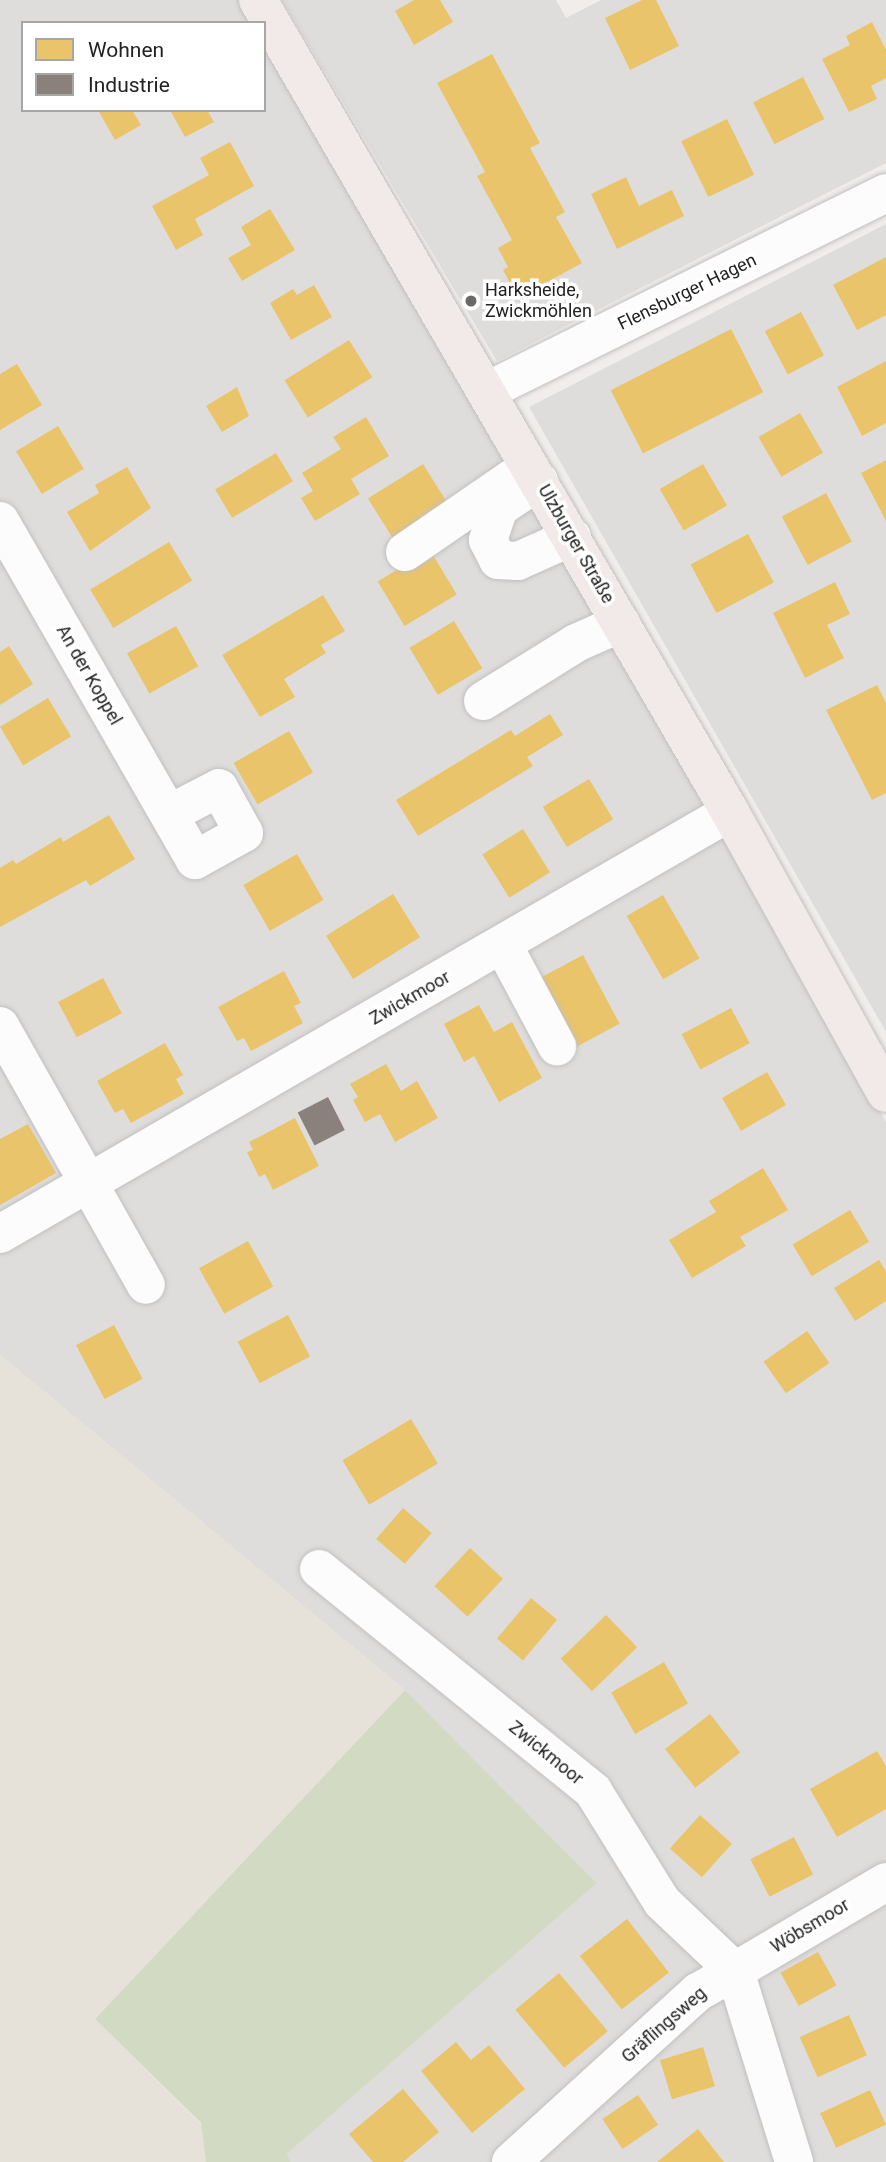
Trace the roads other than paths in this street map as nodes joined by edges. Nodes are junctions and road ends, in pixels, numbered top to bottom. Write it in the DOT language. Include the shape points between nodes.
graph roads {
  1 [pos="258,0"];
  2 [pos="886,193"];
  3 [pos="487,391"];
  4 [pos="535,474"];
  5 [pos="3,532"];
  6 [pos="572,537"];
  7 [pos="405,551"];
  8 [pos="621,623"];
  9 [pos="483,701"];
  10 [pos="730,812"];
  11 [pos="169,814"];
  12 [pos="503,944"];
  13 [pos="0,1026"];
  14 [pos="557,1046"];
  15 [pos="886,1093"];
  16 [pos="89,1183"];
  17 [pos="0,1234"];
  18 [pos="146,1285"];
  19 [pos="319,1569"];
  20 [pos="886,1882"];
  21 [pos="735,1971"];
  22 [pos="511,2162"];
  23 [pos="794,2162"];
  1 -- 3 [label="main road, Ulzburger Straße"];
  2 -- 3 [label="street, Flensburger Hagen"];
  3 -- 4 [label="main road, Ulzburger Straße"];
  4 -- 6 [label="main road, Ulzburger Straße"];
  4 -- 6 [label="street" via="499,508 488,540 498,560 518,561"];
  4 -- 7 [label="street"];
  5 -- 11 [label="street, An der Koppel"];
  6 -- 8 [label="main road, Ulzburger Straße"];
  8 -- 9 [label="street" via="576,643"];
  8 -- 10 [label="main road, Ulzburger Straße"];
  10 -- 12 [label="street, Zwickmoor"];
  10 -- 15 [label="main road, Ulzburger Straße"];
  12 -- 14 [label="street"];
  12 -- 16 [label="street, Zwickmoor"];
  13 -- 16 [label="street"];
  16 -- 17 [label="street, Zwickmoor"];
  16 -- 18 [label="street"];
  19 -- 21 [label="street, Zwickmoor" via="593,1791 662,1902"];
  20 -- 21 [label="street, Wöbsmoor"];
  21 -- 22 [label="street, Gräflingsweg" via="698,1992"];
  21 -- 23 [label="street"];
}
